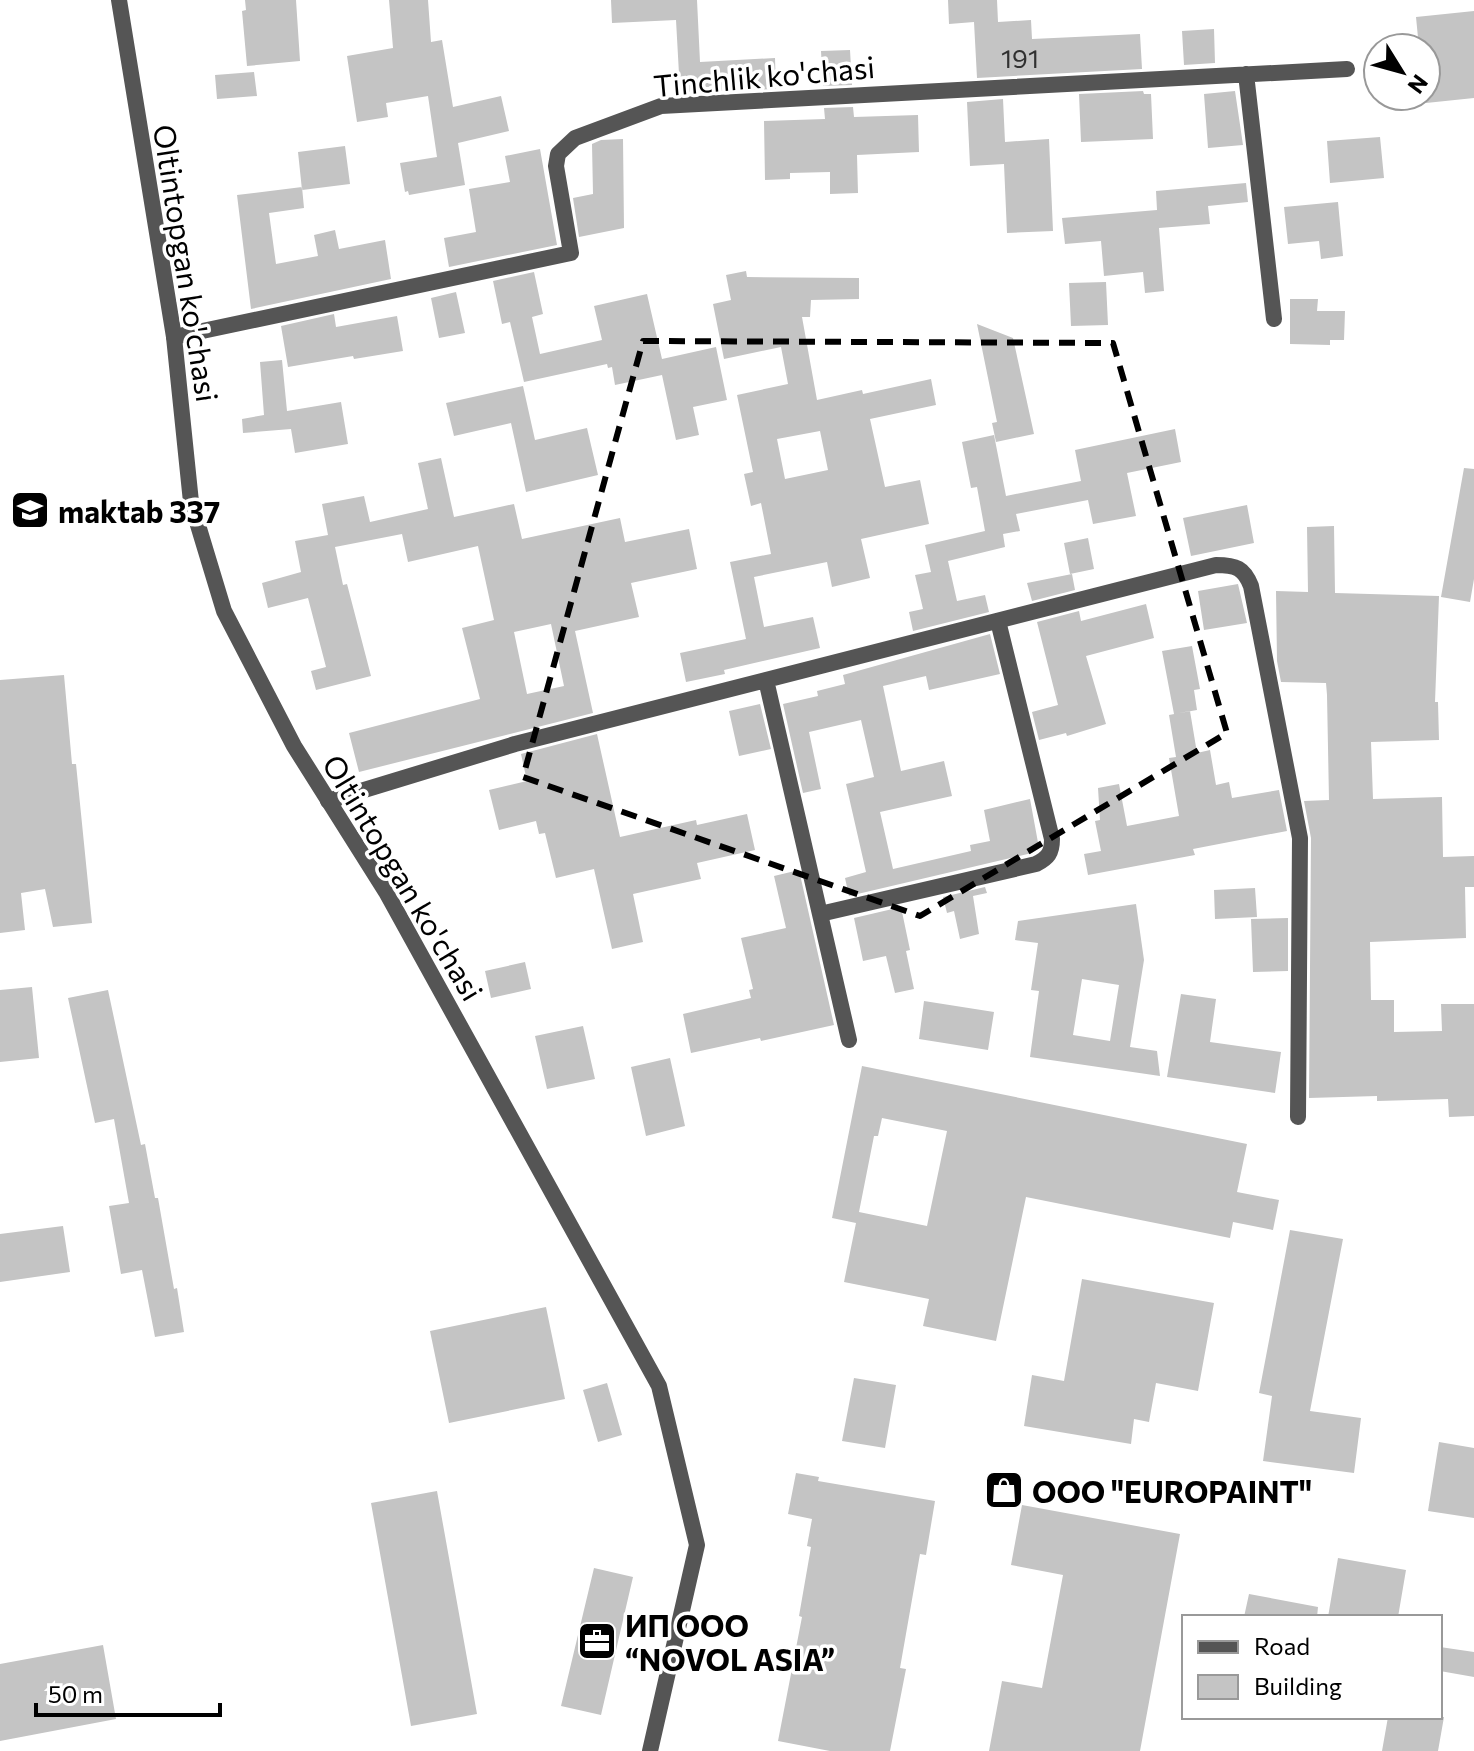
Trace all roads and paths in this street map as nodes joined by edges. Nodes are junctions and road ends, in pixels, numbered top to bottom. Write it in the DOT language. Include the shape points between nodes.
graph roads {
  1 [pos="119,0"];
  2 [pos="1347,69"];
  3 [pos="1246,74"];
  4 [pos="1274,319"];
  5 [pos="174,337"];
  6 [pos="998,621"];
  7 [pos="766,680"];
  8 [pos="328,801"];
  9 [pos="820,914"];
  10 [pos="849,1040"];
  11 [pos="1298,1117"];
  12 [pos="650,1751"];
  1 -- 5 [label="street, Oltintopgan ko'chasi"];
  2 -- 3 [label="street, Tinchlik ko'chasi"];
  3 -- 4 [label="street"];
  3 -- 5 [label="street, Tinchlik ko'chasi" via="661,106 575,138 558,154 571,253"];
  5 -- 8 [label="street, Oltintopgan ko'chasi" via="191,502 224,611"];
  6 -- 7 [label="street"];
  6 -- 9 [label="street" via="1052,839 1047,859"];
  6 -- 11 [label="street" via="1216,565 1234,565 1246,572 1300,838"];
  7 -- 8 [label="street" via="515,744"];
  7 -- 9 [label="street"];
  8 -- 12 [label="street, Oltintopgan ko'chasi" via="386,892 659,1386 697,1545"];
  9 -- 10 [label="street"];
}
